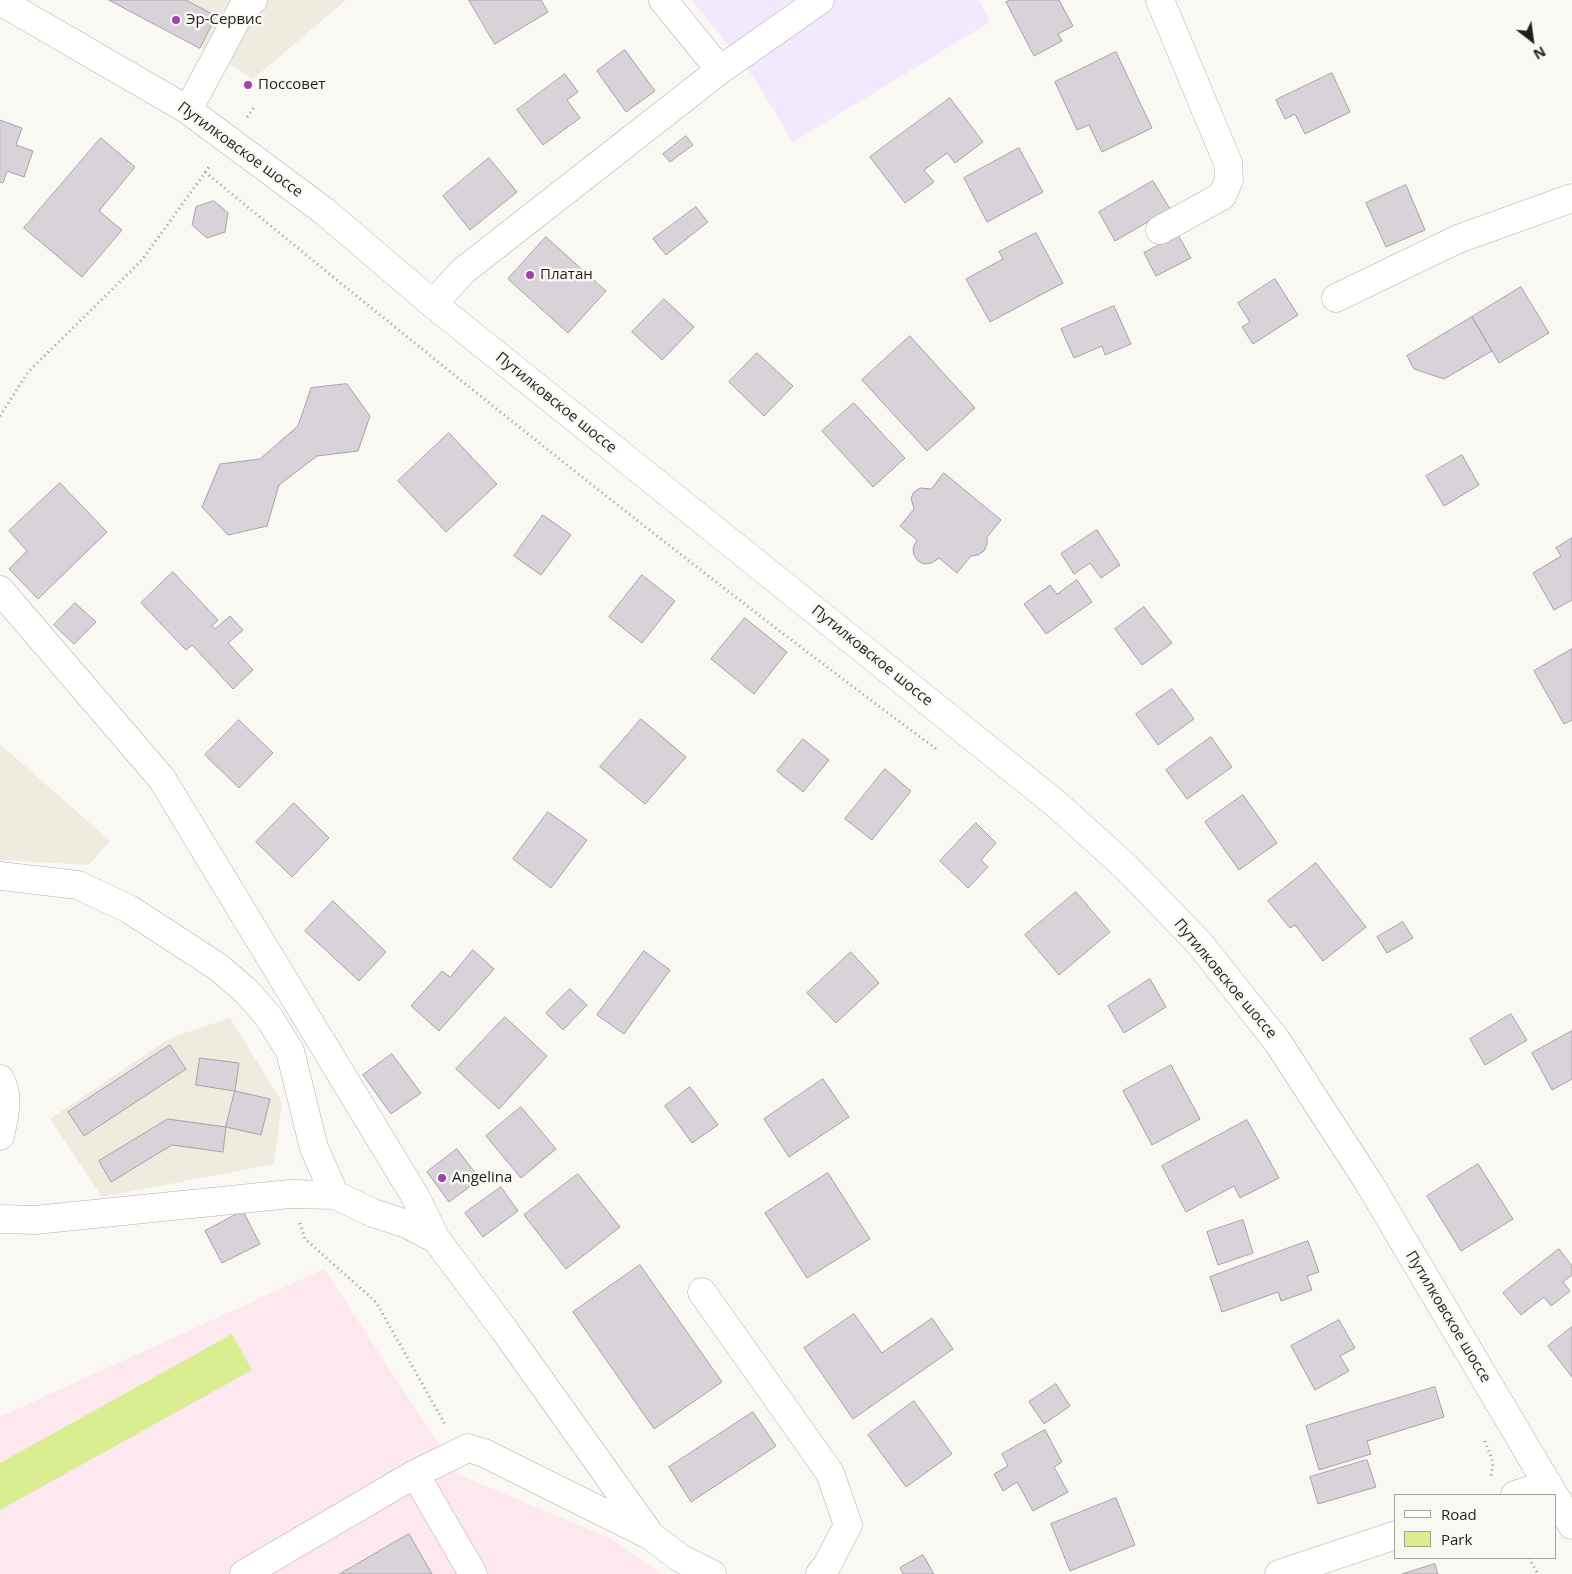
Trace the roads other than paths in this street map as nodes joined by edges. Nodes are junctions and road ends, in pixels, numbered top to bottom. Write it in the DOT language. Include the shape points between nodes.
graph roads {
  1 [pos="663,0"];
  2 [pos="820,0"];
  3 [pos="1160,0"];
  4 [pos="0,1"];
  5 [pos="241,3"];
  6 [pos="720,70"];
  7 [pos="188,110"];
  8 [pos="1572,198"];
  9 [pos="1160,230"];
  10 [pos="1336,298"];
  11 [pos="433,304"];
  12 [pos="0,590"];
  13 [pos="0,876"];
  14 [pos="0,1079"];
  15 [pos="0,1136"];
  16 [pos="335,1195"];
  17 [pos="0,1219"];
  18 [pos="436,1239"];
  19 [pos="702,1292"];
  20 [pos="415,1474"];
  21 [pos="1553,1492"];
  22 [pos="1527,1494"];
  23 [pos="1557,1499"];
  24 [pos="1572,1525"];
  25 [pos="651,1536"];
  26 [pos="1394,1536"];
  27 [pos="244,1574"];
  28 [pos="473,1574"];
  29 [pos="712,1574"];
  30 [pos="820,1574"];
  31 [pos="1279,1574"];
  1 -- 6 [label="main road"];
  2 -- 6 [label="main road"];
  3 -- 9 [label="main road" via="1228,163 1229,180 1222,196"];
  4 -- 7 [label="main road, Путилковское шоссе"];
  5 -- 7 [label="main road"];
  6 -- 11 [label="main road" via="464,271"];
  7 -- 11 [label="main road, Путилковское шоссе" via="324,211"];
  8 -- 10 [label="main road" via="1458,239"];
  11 -- 21 [label="main road, Путилковское шоссе" via="1055,803 1126,867 1200,944 1277,1041 1369,1183"];
  12 -- 18 [label="main road" via="162,779 415,1196"];
  13 -- 16 [label="main road" via="78,885 129,909 218,967 247,992 268,1016 290,1052 314,1148"];
  14 -- 15 [label="main road" via="6,1101"];
  16 -- 17 [label="main road" via="290,1194 34,1220"];
  16 -- 18 [label="main road"];
  18 -- 25 [label="main road"];
  19 -- 30 [label="main road" via="830,1473 848,1525"];
  20 -- 25 [label="main road" via="468,1448"];
  20 -- 27 [label="main road"];
  20 -- 28 [label="main road"];
  21 -- 22 [label="main road"];
  23 -- 24 [label="main road, Путилковское шоссе"];
  25 -- 29 [label="main road" via="680,1558"];
  26 -- 31 [label="main road"];
}
